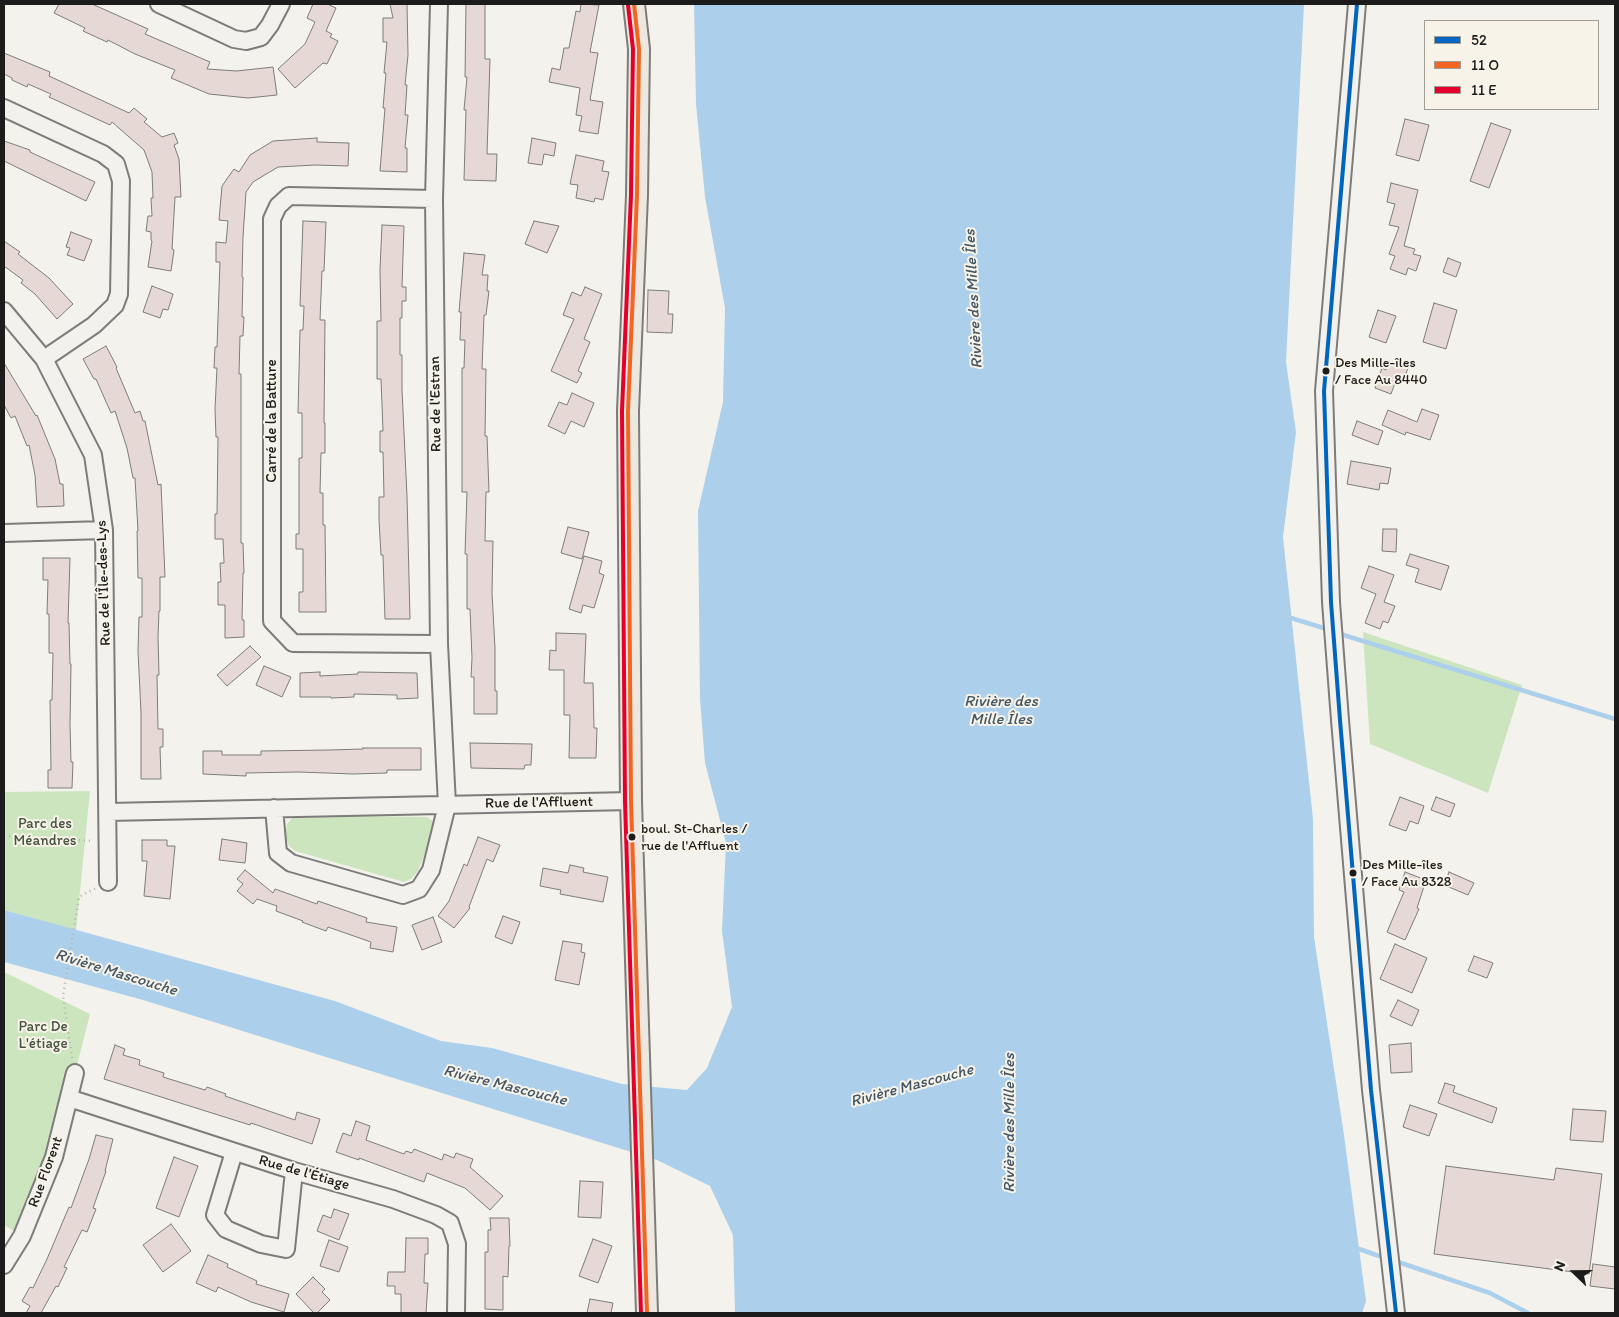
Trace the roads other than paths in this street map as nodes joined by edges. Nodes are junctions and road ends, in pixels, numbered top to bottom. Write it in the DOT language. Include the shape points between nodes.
graph roads {
  1 [pos="159,4"];
  2 [pos="281,4"];
  3 [pos="439,4"];
  4 [pos="634,4"];
  5 [pos="1357,4"];
  6 [pos="4,108"];
  7 [pos="434,199"];
  8 [pos="4,311"];
  9 [pos="44,359"];
  10 [pos="104,530"];
  11 [pos="4,533"];
  12 [pos="440,644"];
  13 [pos="631,801"];
  14 [pos="446,805"];
  15 [pos="274,808"];
  16 [pos="108,812"];
  17 [pos="108,882"];
  18 [pos="75,1073"];
  19 [pos="69,1098"];
  20 [pos="234,1152"];
  21 [pos="294,1171"];
  22 [pos="4,1265"];
  23 [pos="456,1313"];
  24 [pos="647,1313"];
  25 [pos="1396,1313"];
  1 -- 2 [label="street" via="234,39 246,41 261,37"];
  3 -- 7 [label="street, Rue de l'Estran"];
  4 -- 13 [label="main road" via="639,49 628,411"];
  5 -- 25 [label="street" via="1324,400 1331,602 1340,720 1372,1090"];
  6 -- 9 [label="street" via="103,154 116,164 121,181 120,294 115,305 94,324"];
  7 -- 12 [label="street, Rue de l'Estran"];
  7 -- 12 [label="street, Carré de la Batture" via="289,196 278,206 272,218 272,622 293,643"];
  8 -- 9 [label="street, Rue de l'Île-des-Lys"];
  9 -- 10 [label="street, Rue de l'Île-des-Lys" via="93,455"];
  10 -- 11 [label="street"];
  10 -- 16 [label="street, Rue de l'Île-des-Lys"];
  12 -- 14 [label="street, Rue de l'Estran"];
  13 -- 14 [label="street, Rue de l'Affluent"];
  13 -- 24 [label="main road"];
  14 -- 15 [label="street, Rue de l'Affluent"];
  14 -- 15 [label="street" via="431,870 419,890 403,895 291,863 278,853"];
  15 -- 16 [label="street, Rue de l'Affluent"];
  16 -- 17 [label="street, Rue de l'Île-des-Lys"];
  18 -- 19 [label="street, Rue Florent"];
  19 -- 20 [label="street, Rue de l'Étiage"];
  19 -- 22 [label="street, Rue Florent" via="54,1156 22,1236"];
  20 -- 21 [label="street, Rue de l'Étiage"];
  20 -- 21 [label="street" via="215,1216 226,1229 261,1244 286,1249"];
  21 -- 23 [label="street, Rue de l'Étiage" via="393,1199 450,1223 457,1244"];
}
